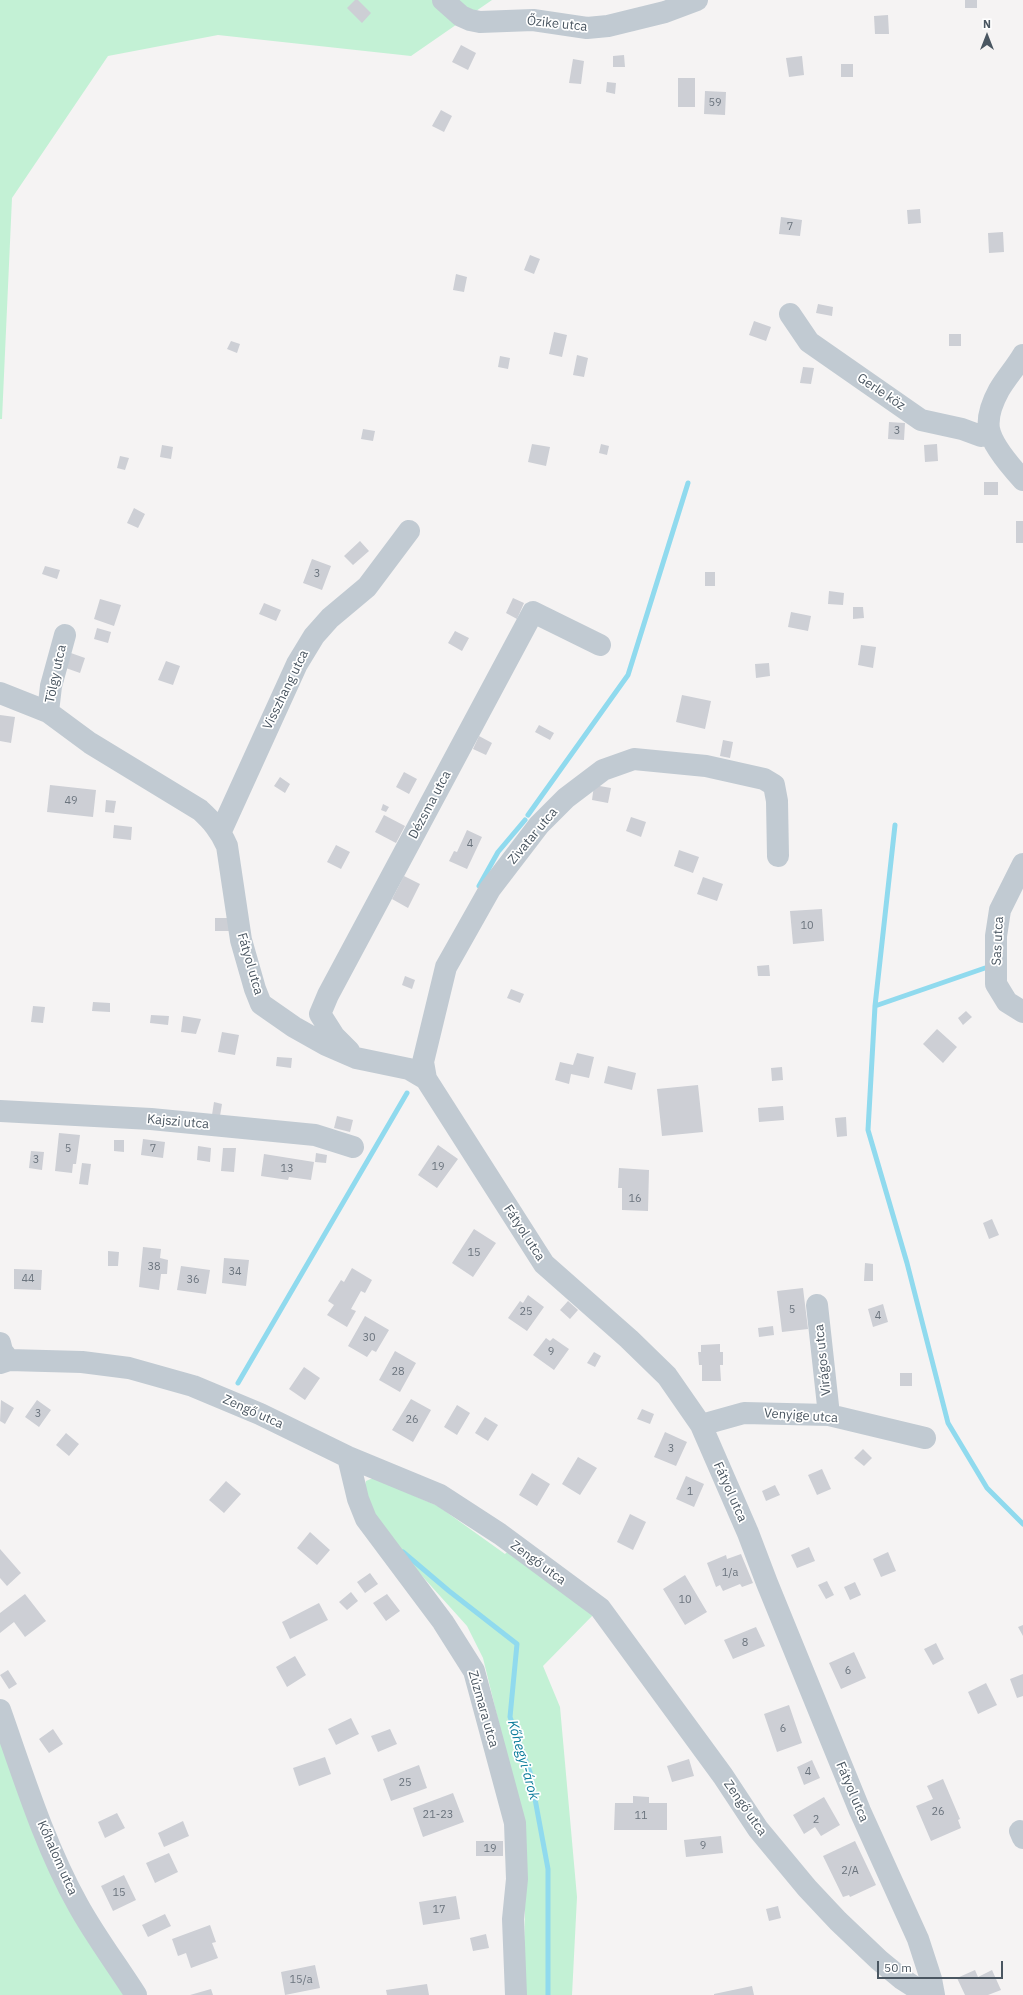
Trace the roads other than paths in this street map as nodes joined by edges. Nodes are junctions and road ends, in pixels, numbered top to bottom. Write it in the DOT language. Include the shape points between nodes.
graph roads {
  1 [pos="443,0"];
  2 [pos="697,0"];
  3 [pos="790,314"];
  4 [pos="1023,354"];
  5 [pos="989,430"];
  6 [pos="1023,480"];
  7 [pos="409,531"];
  8 [pos="65,635"];
  9 [pos="600,646"];
  10 [pos="0,693"];
  11 [pos="48,712"];
  12 [pos="220,831"];
  13 [pos="778,856"];
  14 [pos="1023,864"];
  15 [pos="1023,1012"];
  16 [pos="356,1058"];
  17 [pos="426,1079"];
  18 [pos="0,1111"];
  19 [pos="353,1147"];
  20 [pos="817,1305"];
  21 [pos="3,1355"];
  22 [pos="829,1416"];
  23 [pos="701,1425"];
  24 [pos="925,1438"];
  25 [pos="348,1457"];
  26 [pos="0,1710"];
  27 [pos="136,1995"];
  28 [pos="516,1995"];
  29 [pos="927,1995"];
  30 [pos="934,1995"];
  1 -- 2 [label="street, Őzike utca" via="461,16 480,22 533,20 587,28 608,26 665,12"];
  3 -- 5 [label="street, Gerle köz" via="809,342 921,420 981,436"];
  4 -- 5 [label="street" via="999,390 990,410"];
  5 -- 6 [label="street" via="1010,467"];
  7 -- 12 [label="street, Visszhang utca" via="367,588 330,618 314,636 297,664"];
  8 -- 11 [label="street, Tölgy utca" via="51,686"];
  9 -- 16 [label="street, Dézsma utca" via="533,612 320,1014 334,1036"];
  10 -- 11 [label="street, Fátyol utca"];
  11 -- 12 [label="street, Fátyol utca" via="90,743 200,810"];
  12 -- 16 [label="street, Fátyol utca" via="230,860 241,940 261,1004 294,1027"];
  13 -- 17 [label="street, Zivatar utca" via="777,801 774,785 764,779 706,766 634,759 604,770 566,798 539,825 490,889 446,967 423,1062"];
  14 -- 15 [label="street, Sas utca" via="1000,910 996,936 996,984 1007,1002"];
  16 -- 17 [label="street, Fátyol utca" via="409,1069"];
  17 -- 23 [label="street, Fátyol utca" via="544,1264 667,1376"];
  18 -- 19 [label="street, Kajszi utca" via="151,1119 316,1135"];
  20 -- 22 [label="street, Virágos utca"];
  21 -- 25 [label="street, Zengő utca" via="129,1368 193,1386 260,1414"];
  22 -- 23 [label="street, Venyige utca" via="744,1413"];
  22 -- 24 [label="street, Venyige utca"];
  23 -- 30 [label="street, Fátyol utca" via="748,1533 860,1811 918,1939"];
  25 -- 28 [label="street, Zúzmara utca" via="358,1499 366,1519 443,1622 474,1671 515,1824 517,1880 513,1920"];
  25 -- 29 [label="street, Zengő utca" via="440,1495 500,1534 600,1608 758,1829 802,1883 838,1922 879,1960"];
  26 -- 27 [label="street, Kőhalom utca" via="62,1873 78,1905"];
}
